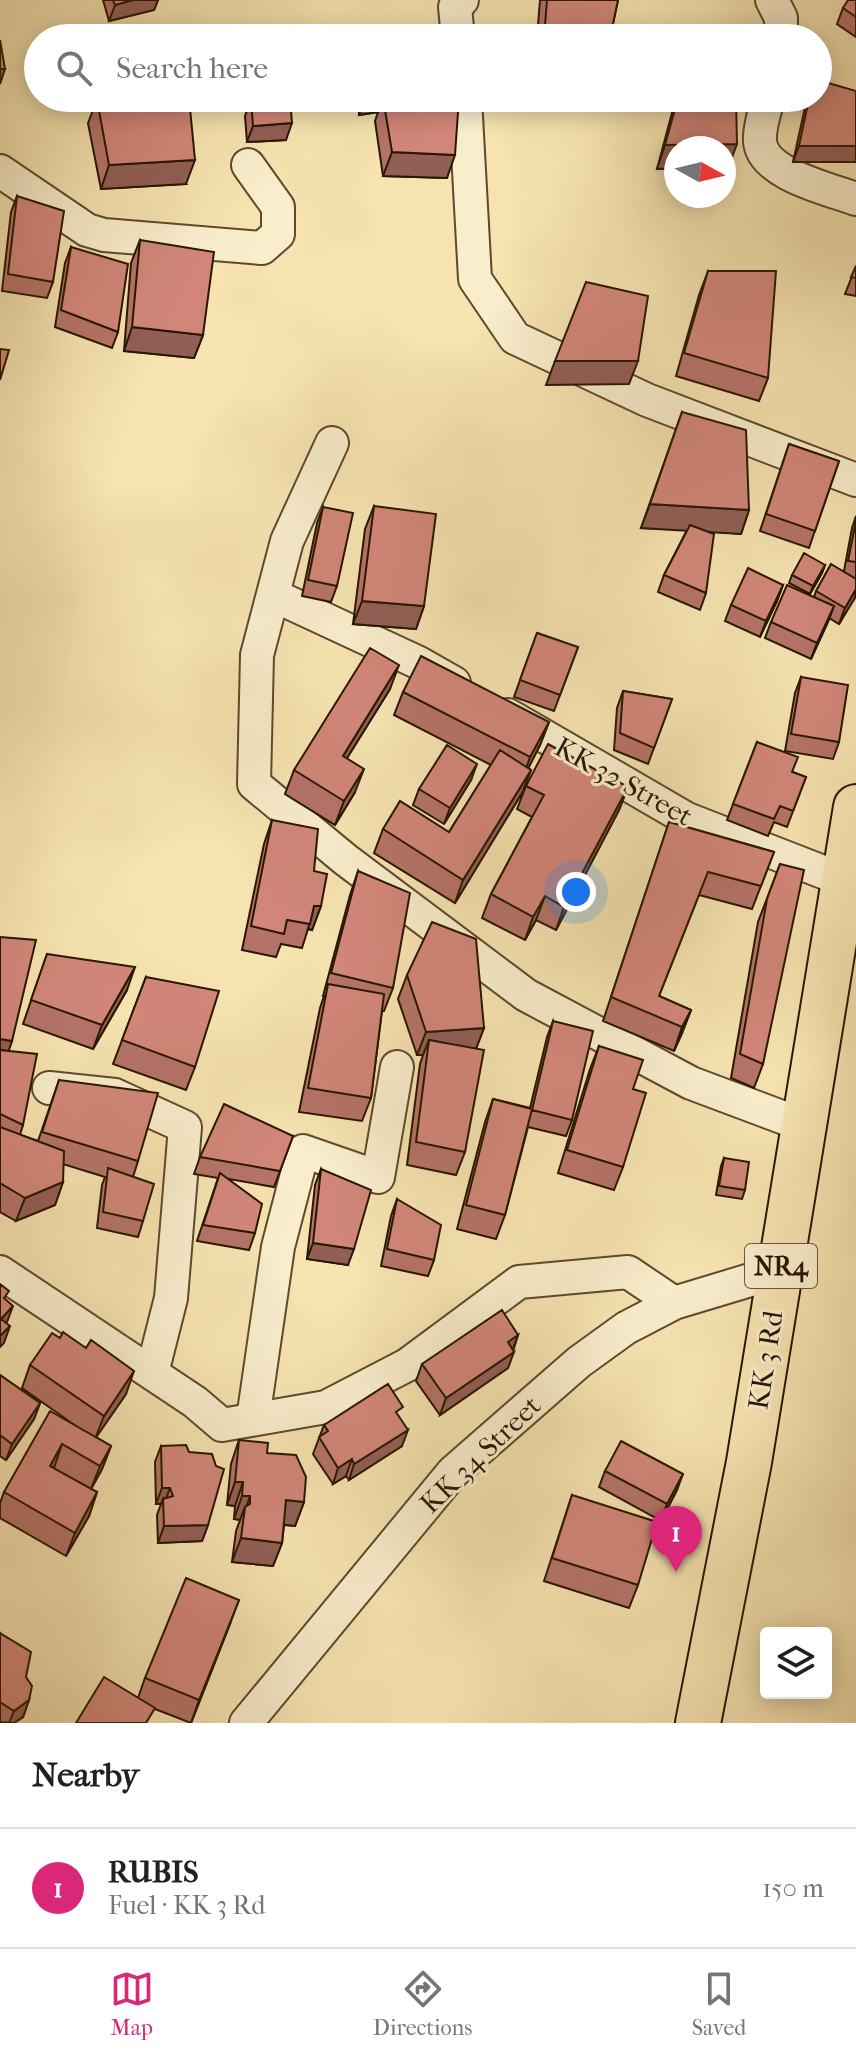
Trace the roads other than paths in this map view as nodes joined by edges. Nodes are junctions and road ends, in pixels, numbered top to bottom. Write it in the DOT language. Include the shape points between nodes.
graph roads {
  1 [pos="772,0"];
  2 [pos="781,24"];
  3 [pos="466,112"];
  4 [pos="766,112"];
  5 [pos="248,165"];
  6 [pos="0,171"];
  7 [pos="856,199"];
  8 [pos="332,443"];
  9 [pos="856,480"];
  10 [pos="273,595"];
  11 [pos="856,807"];
  12 [pos="841,879"];
  13 [pos="397,1067"];
  14 [pos="49,1088"];
  15 [pos="803,1125"];
  16 [pos="780,1271"];
  17 [pos="0,1272"];
  18 [pos="674,1303"];
  19 [pos="152,1373"];
  20 [pos="253,1419"];
  21 [pos="246,1723"];
  22 [pos="698,1723"];
  1 -- 2 [label="street"];
  3 -- 9 [label="street" via="475,279 515,338 647,400"];
  4 -- 7 [label="street" via="760,143 765,158 776,168"];
  5 -- 6 [label="street" via="278,207 278,234 262,248 104,235 87,230"];
  8 -- 10 [label="street" via="287,541"];
  10 -- 12 [label="street, KK 32 Street" via="417,662 687,819"];
  10 -- 15 [label="street" via="257,655 254,784 526,995 691,1083"];
  11 -- 12 [label="highway, KK 3 Rd / NR4"];
  12 -- 15 [label="highway, KK 3 Rd / NR4"];
  13 -- 20 [label="street" via="378,1177 303,1151 278,1247"];
  14 -- 19 [label="street" via="115,1095 185,1127 171,1298"];
  15 -- 16 [label="highway, KK 3 Rd / NR4"];
  16 -- 18 [label="street, KK 34 Street"];
  16 -- 22 [label="highway, KK 3 Rd / NR4"];
  17 -- 19 [label="street"];
  18 -- 20 [label="street" via="628,1272 519,1282 407,1365 326,1407"];
  18 -- 21 [label="street, KK 34 Street" via="626,1328 579,1362 453,1472"];
  19 -- 20 [label="street" via="222,1425"];
}
